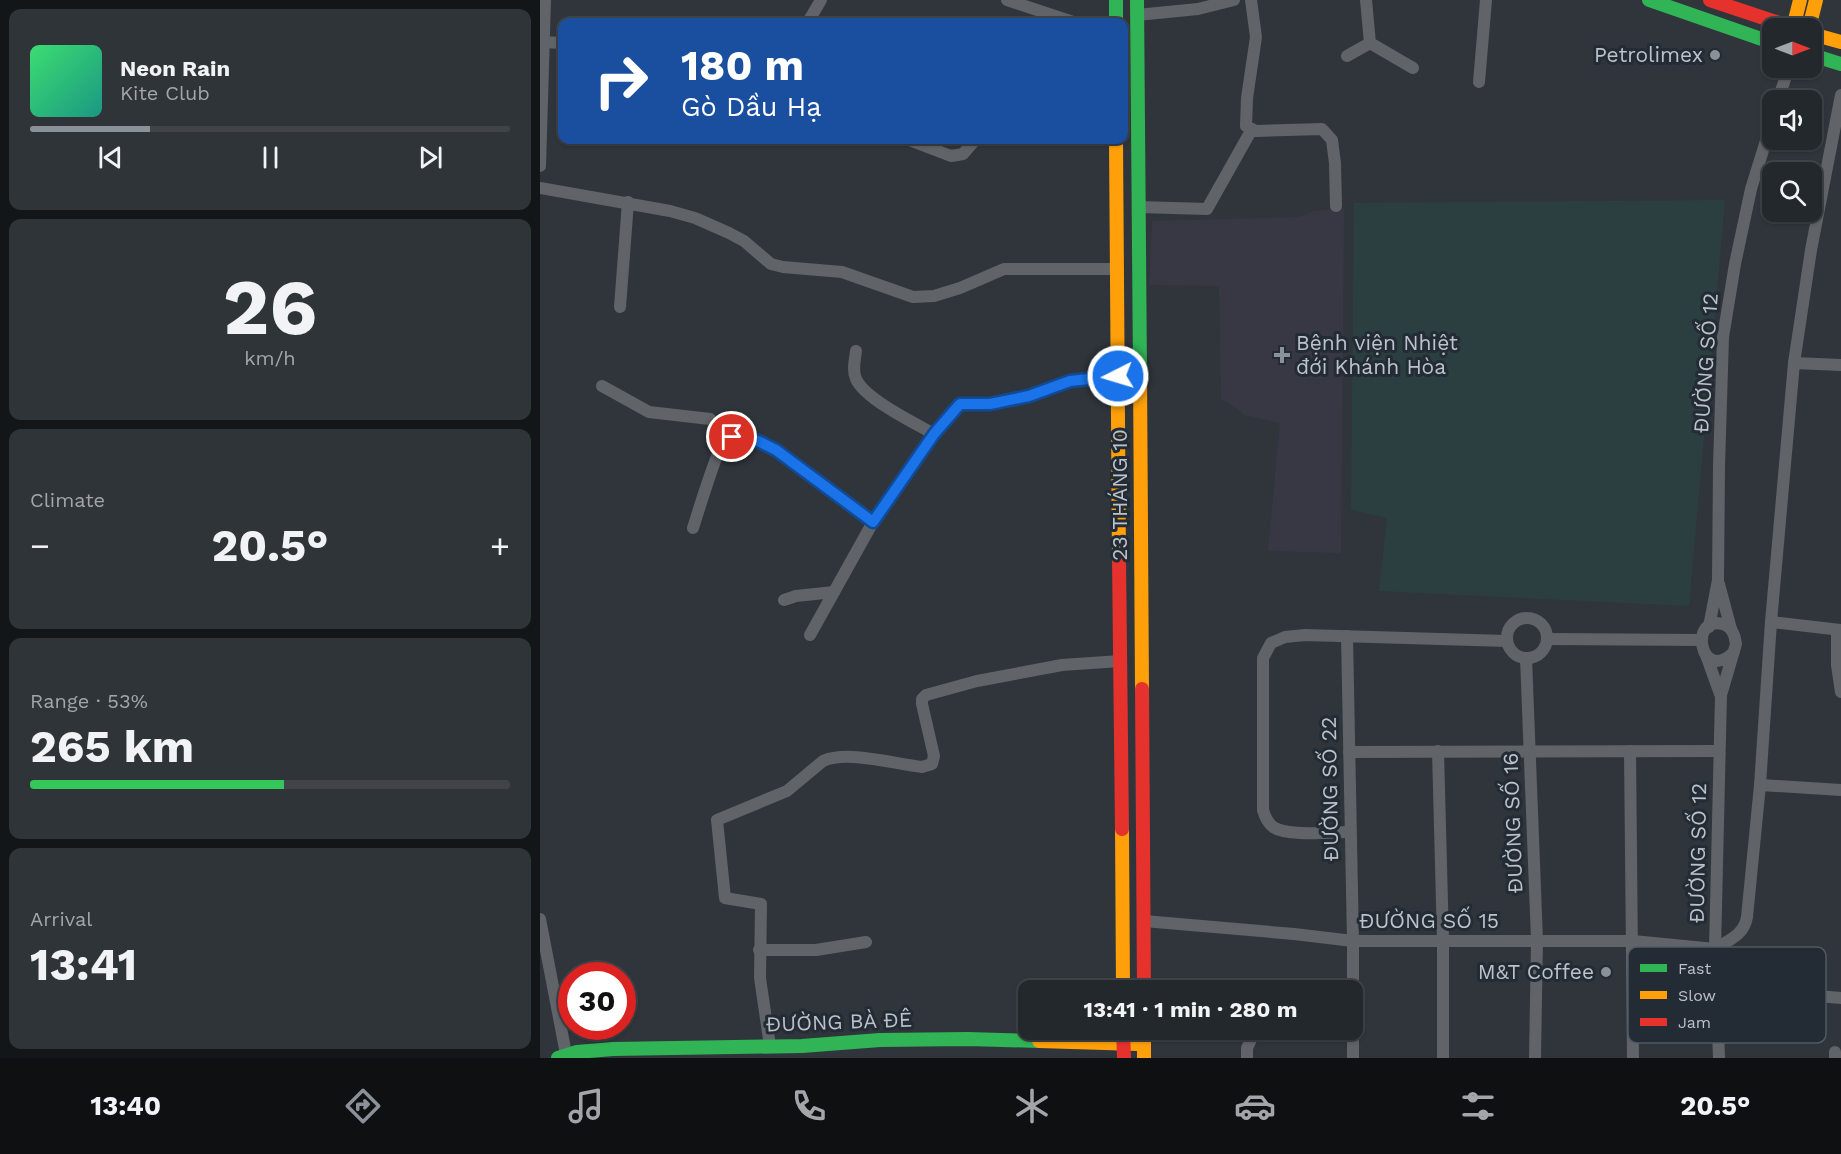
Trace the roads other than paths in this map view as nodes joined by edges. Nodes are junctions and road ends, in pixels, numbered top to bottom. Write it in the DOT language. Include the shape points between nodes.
graph roads {
  1 [pos="545,0"];
  2 [pos="821,0"];
  3 [pos="1007,0"];
  4 [pos="1116,0"];
  5 [pos="1137,0"];
  6 [pos="1234,0"];
  7 [pos="1251,0"];
  8 [pos="1366,0"];
  9 [pos="1486,0"];
  10 [pos="1651,0"];
  11 [pos="1710,0"];
  12 [pos="1800,0"];
  13 [pos="1816,0"];
  14 [pos="1137,15"];
  15 [pos="810,18"];
  16 [pos="1061,18"];
  17 [pos="1116,18"];
  18 [pos="1763,18"];
  19 [pos="1796,18"];
  20 [pos="1812,18"];
  21 [pos="1822,37"];
  22 [pos="1762,38"];
  23 [pos="543,42"];
  24 [pos="1841,42"];
  25 [pos="558,43"];
  26 [pos="1370,43"];
  27 [pos="1347,56"];
  28 [pos="1822,58"];
  29 [pos="1841,64"];
  30 [pos="1413,68"];
  31 [pos="541,70"];
  32 [pos="1479,82"];
  33 [pos="1841,95"];
  34 [pos="1252,129"];
  35 [pos="920,144"];
  36 [pos="972,144"];
  37 [pos="1116,144"];
  38 [pos="1763,150"];
  39 [pos="540,166"];
  40 [pos="540,188"];
  41 [pos="628,202"];
  42 [pos="1336,206"];
  43 [pos="1139,207"];
  44 [pos="1118,269"];
  45 [pos="620,307"];
  46 [pos="856,351"];
  47 [pos="1794,363"];
  48 [pos="1841,365"];
  49 [pos="1118,376"];
  50 [pos="602,387"];
  51 [pos="934,434"];
  52 [pos="729,438"];
  53 [pos="873,522"];
  54 [pos="693,528"];
  55 [pos="1718,580"];
  56 [pos="834,592"];
  57 [pos="784,600"];
  58 [pos="1771,622"];
  59 [pos="1709,627"];
  60 [pos="1731,629"];
  61 [pos="1839,630"];
  62 [pos="810,635"];
  63 [pos="1347,636"];
  64 [pos="1547,639"];
  65 [pos="1701,640"];
  66 [pos="1507,641"];
  67 [pos="1734,652"];
  68 [pos="1706,655"];
  69 [pos="1526,658"];
  70 [pos="1120,661"];
  71 [pos="1841,692"];
  72 [pos="1720,695"];
  73 [pos="1719,750"];
  74 [pos="1438,751"];
  75 [pos="1630,751"];
  76 [pos="1349,752"];
  77 [pos="1760,785"];
  78 [pos="1841,790"];
  79 [pos="1350,832"];
  80 [pos="540,919"];
  81 [pos="1143,921"];
  82 [pos="1537,940"];
  83 [pos="1353,941"];
  84 [pos="1443,941"];
  85 [pos="1633,941"];
  86 [pos="866,942"];
  87 [pos="1633,947"];
  88 [pos="1694,947"];
  89 [pos="1715,947"];
  90 [pos="1718,947"];
  91 [pos="759,950"];
  92 [pos="1123,980"];
  93 [pos="1144,980"];
  94 [pos="1353,980"];
  95 [pos="1826,997"];
  96 [pos="1841,998"];
  97 [pos="1251,1040"];
  98 [pos="1353,1040"];
  99 [pos="1719,1043"];
  100 [pos="770,1046"];
  101 [pos="1124,1051"];
  102 [pos="1144,1051"];
  103 [pos="562,1056"];
  104 [pos="1247,1058"];
  105 [pos="1353,1058"];
  106 [pos="1443,1058"];
  107 [pos="1535,1058"];
  108 [pos="1719,1058"];
  1 -- 23 [label="street"];
  2 -- 15 [label="street"];
  3 -- 16 [label="street"];
  4 -- 17 [label="main road"];
  5 -- 14 [label="main road, 23 THÁNG 10"];
  6 -- 14 [label="street" via="1198,9"];
  7 -- 34 [label="street" via="1256,37 1246,126"];
  8 -- 26 [label="street"];
  9 -- 32 [label="street"];
  10 -- 22 [label="main road"];
  11 -- 18 [label="main road"];
  12 -- 19 [label="main road"];
  13 -- 20 [label="main road"];
  14 -- 43 [label="main road, 23 THÁNG 10"];
  21 -- 24 [label="main road"];
  23 -- 25 [label="street"];
  23 -- 31 [label="street"];
  26 -- 27 [label="street"];
  26 -- 30 [label="street"];
  28 -- 29 [label="main road"];
  31 -- 39 [label="street"];
  33 -- 47 [label="street"];
  34 -- 42 [label="street" via="1322,129 1332,140"];
  34 -- 43 [label="street" via="1207,209"];
  35 -- 36 [label="street" via="959,156"];
  37 -- 44 [label="main road, 23 THÁNG 10"];
  38 -- 55 [label="street, ĐƯỜNG SỐ 12" via="1751,189 1723,337"];
  40 -- 41 [label="street"];
  41 -- 44 [label="street" via="695,218 729,232 771,264 842,272 914,297 960,288 1004,269"];
  41 -- 45 [label="street"];
  43 -- 81 [label="main road, 23 THÁNG 10"];
  44 -- 49 [label="main road, 23 THÁNG 10"];
  46 -- 51 [label="street" via="855,375 864,390"];
  47 -- 48 [label="street"];
  47 -- 58 [label="street"];
  49 -- 51 [label="street" via="1070,381 1029,396 990,404 960,404"];
  49 -- 70 [label="main road, 23 THÁNG 10"];
  50 -- 52 [label="street" via="649,412 710,419"];
  51 -- 53 [label="street"];
  52 -- 53 [label="street" via="766,444"];
  52 -- 54 [label="street" via="717,458"];
  53 -- 56 [label="street"];
  55 -- 59 [label="street, ĐƯỜNG SỐ 12"];
  55 -- 60 [label="street, ĐƯỜNG SỐ 12"];
  56 -- 57 [label="street"];
  56 -- 62 [label="street"];
  58 -- 61 [label="street"];
  58 -- 77 [label="street"];
  59 -- 60 [label="street" via="1717,624"];
  59 -- 65 [label="street"];
  60 -- 67 [label="street" via="1736,636"];
  61 -- 71 [label="street"];
  63 -- 66 [label="street"];
  63 -- 76 [label="street, ĐƯỜNG SỐ 22"];
  63 -- 79 [label="street" via="1285,637 1271,643 1263,658 1263,810 1274,828 1289,832"];
  64 -- 65 [label="street"];
  64 -- 66 [label="street" via="1543,627 1526,618 1514,623"];
  64 -- 69 [label="street" via="1538,655"];
  65 -- 68 [label="street"];
  66 -- 69 [label="street" via="1514,653"];
  67 -- 68 [label="street" via="1720,660"];
  67 -- 72 [label="street, ĐƯỜNG SỐ 12"];
  68 -- 72 [label="street"];
  69 -- 82 [label="street, ĐƯỜNG SỐ 16"];
  70 -- 91 [label="street" via="1062,664 926,695 922,704 934,756 929,766 830,758 788,791 717,820 725,898 761,904"];
  70 -- 92 [label="main road, 23 THÁNG 10"];
  72 -- 73 [label="street, ĐƯỜNG SỐ 12"];
  73 -- 75 [label="street"];
  73 -- 89 [label="street, ĐƯỜNG SỐ 12"];
  74 -- 75 [label="street"];
  74 -- 76 [label="street"];
  74 -- 84 [label="street"];
  75 -- 85 [label="street"];
  76 -- 79 [label="street, ĐƯỜNG SỐ 22"];
  77 -- 78 [label="street"];
  77 -- 90 [label="street" via="1746,922 1739,934"];
  79 -- 83 [label="street, ĐƯỜNG SỐ 22"];
  80 -- 103 [label="street"];
  81 -- 83 [label="street, ĐƯỜNG SỐ 15"];
  81 -- 93 [label="main road, 23 THÁNG 10"];
  82 -- 84 [label="street, ĐƯỜNG SỐ 15"];
  82 -- 85 [label="street, ĐƯỜNG SỐ 15"];
  82 -- 107 [label="street, ĐƯỜNG SỐ 16"];
  83 -- 84 [label="street, ĐƯỜNG SỐ 15"];
  83 -- 94 [label="street"];
  84 -- 106 [label="street"];
  85 -- 87 [label="street"];
  85 -- 88 [label="street, ĐƯỜNG SỐ 15"];
  86 -- 91 [label="street" via="816,950"];
  91 -- 100 [label="street"];
  95 -- 96 [label="street"];
  97 -- 104 [label="street"];
  98 -- 105 [label="street"];
  99 -- 108 [label="street, ĐƯỜNG SỐ 12"];
  100 -- 101 [label="main road, ĐƯỜNG BÀ ĐÊ" via="935,1039"];
  100 -- 103 [label="main road, ĐƯỜNG BÀ ĐÊ" via="625,1049"];
  101 -- 102 [label="main road, ĐƯỜNG BÀ ĐÊ"];
}
